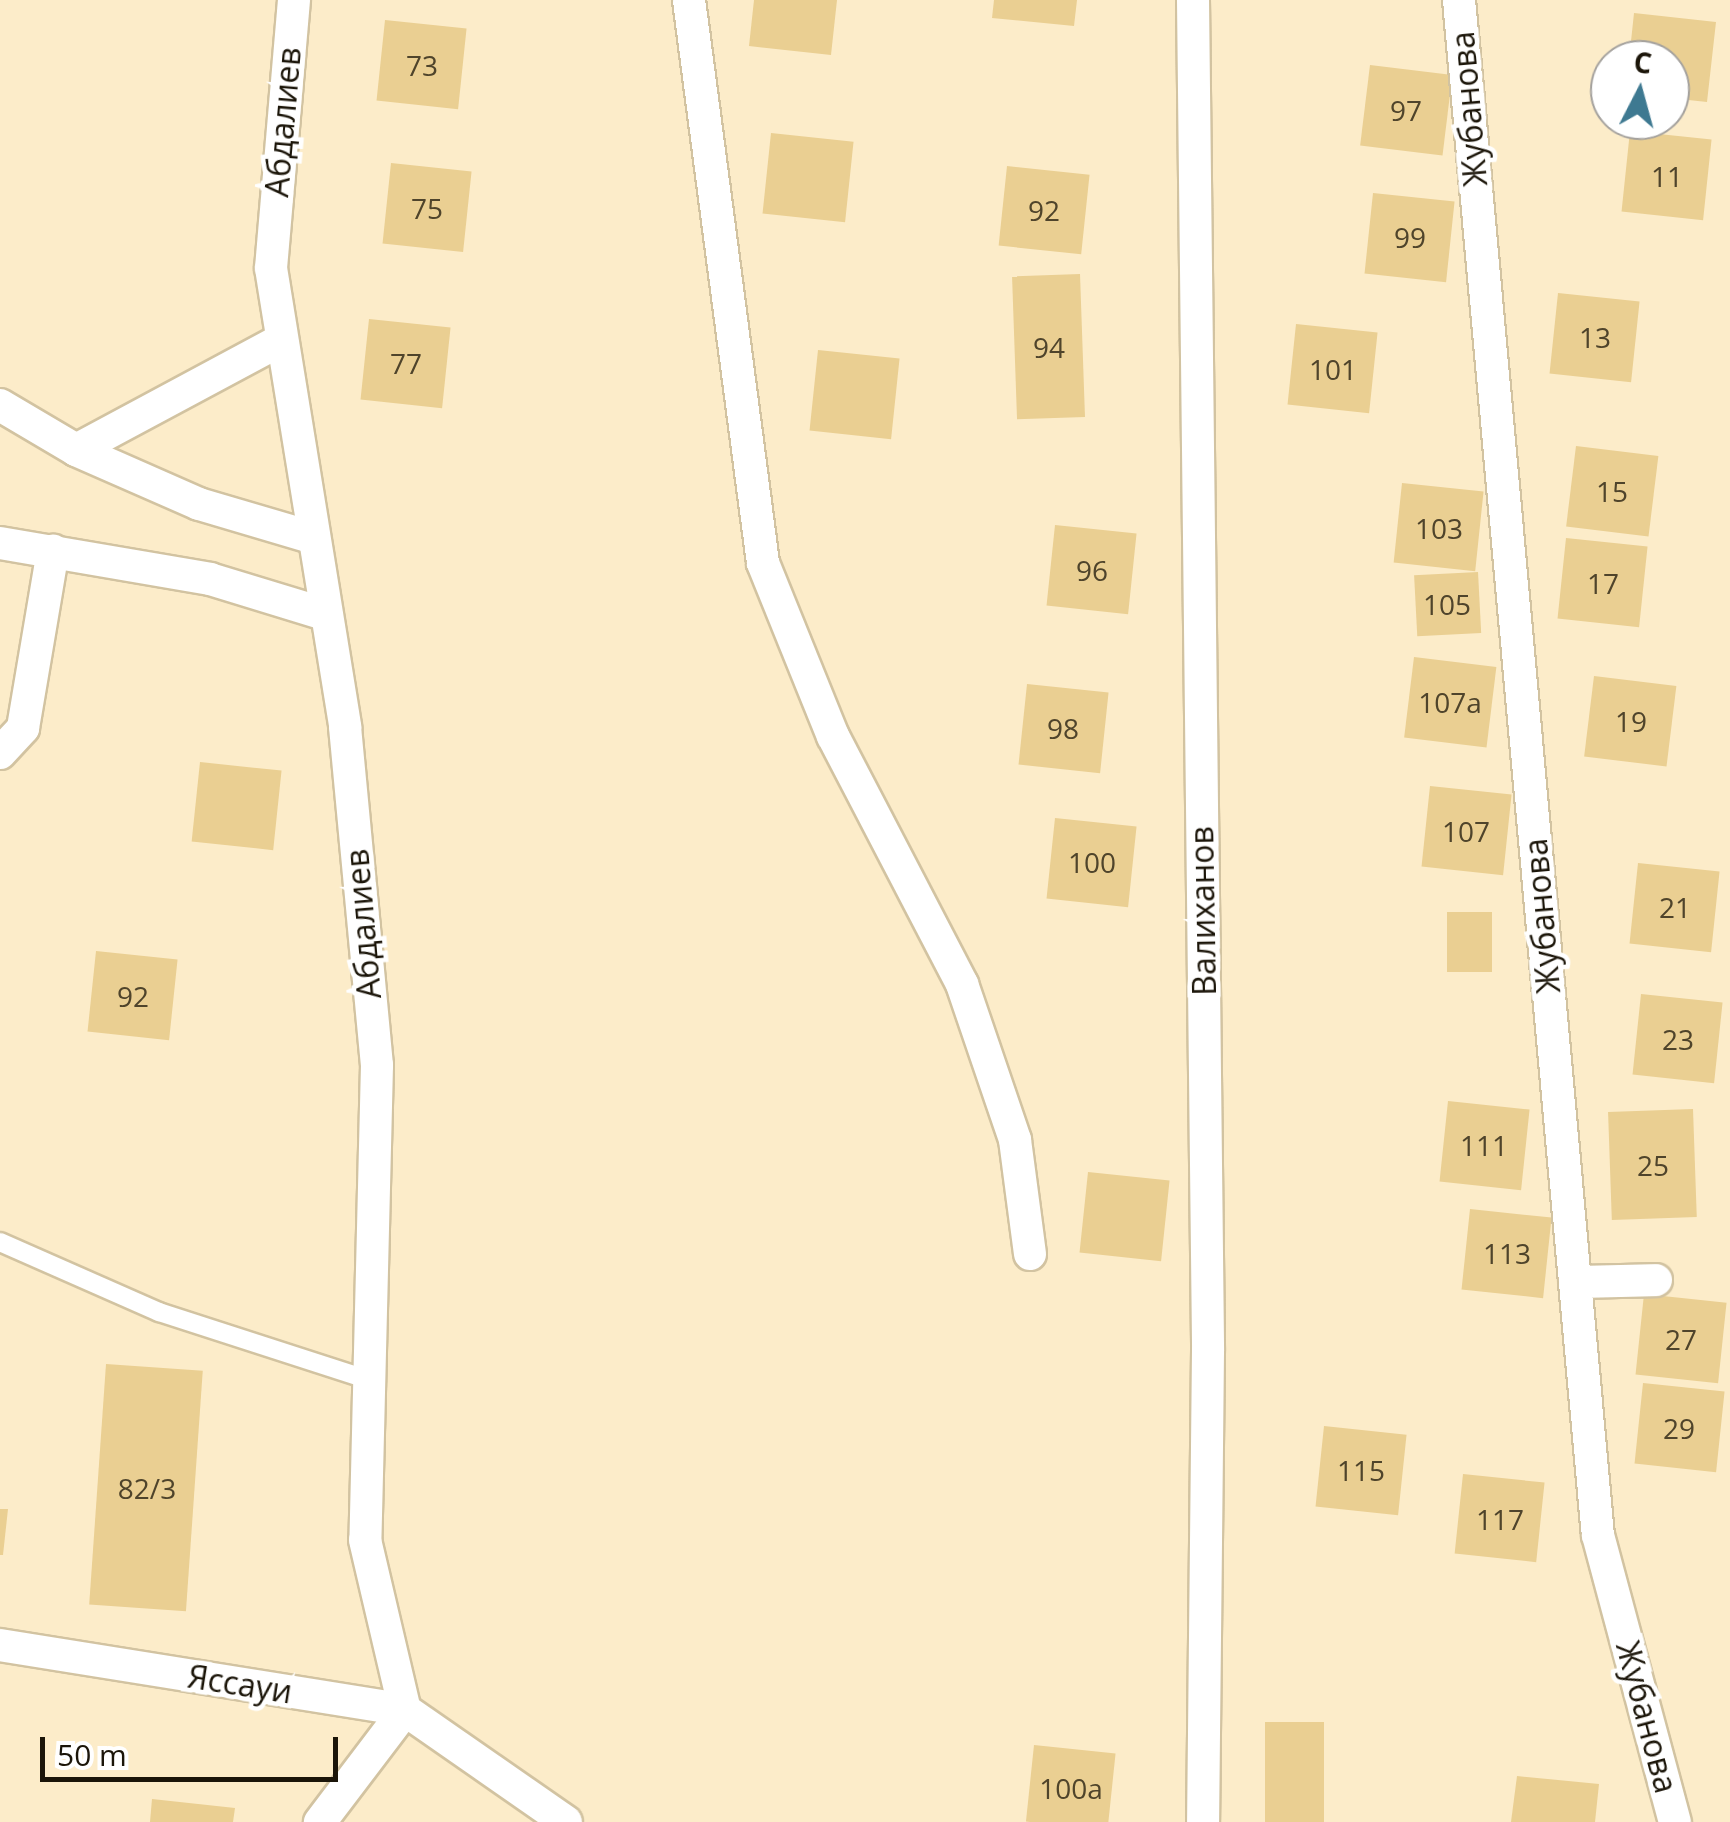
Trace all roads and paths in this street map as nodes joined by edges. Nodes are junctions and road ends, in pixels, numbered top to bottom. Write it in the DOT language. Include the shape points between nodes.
graph roads {
  1 [pos="294,0"];
  2 [pos="689,0"];
  3 [pos="1193,0"];
  4 [pos="1459,0"];
  5 [pos="282,340"];
  6 [pos="0,405"];
  7 [pos="76,450"];
  8 [pos="310,537"];
  9 [pos="0,544"];
  10 [pos="52,551"];
  11 [pos="322,613"];
  12 [pos="0,754"];
  13 [pos="0,1242"];
  14 [pos="1030,1254"];
  15 [pos="1656,1280"];
  16 [pos="1575,1282"];
  17 [pos="369,1380"];
  18 [pos="0,1645"];
  19 [pos="405,1710"];
  20 [pos="320,1822"];
  21 [pos="566,1822"];
  22 [pos="1203,1822"];
  23 [pos="1675,1822"];
  1 -- 5 [label="street, Абдалиев" via="271,268"];
  2 -- 14 [label="street" via="762,563 834,736 962,984 1015,1140"];
  3 -- 22 [label="street, Валиханов" via="1208,1352"];
  4 -- 16 [label="street, Жубанова"];
  5 -- 7 [label="street"];
  5 -- 8 [label="street, Абдалиев"];
  6 -- 7 [label="street"];
  7 -- 8 [label="street" via="199,504"];
  8 -- 11 [label="street, Абдалиев"];
  9 -- 10 [label="street"];
  10 -- 11 [label="street" via="210,579"];
  10 -- 12 [label="street" via="24,728"];
  11 -- 17 [label="street, Абдалиев" via="345,727 376,1065"];
  13 -- 17 [label="lane" via="159,1312"];
  15 -- 16 [label="street"];
  16 -- 23 [label="street, Жубанова" via="1598,1536"];
  17 -- 19 [label="street, Абдалиев" via="365,1540"];
  18 -- 19 [label="street, Яссауи"];
  19 -- 20 [label="street"];
  19 -- 21 [label="street, Яссауи"];
}
